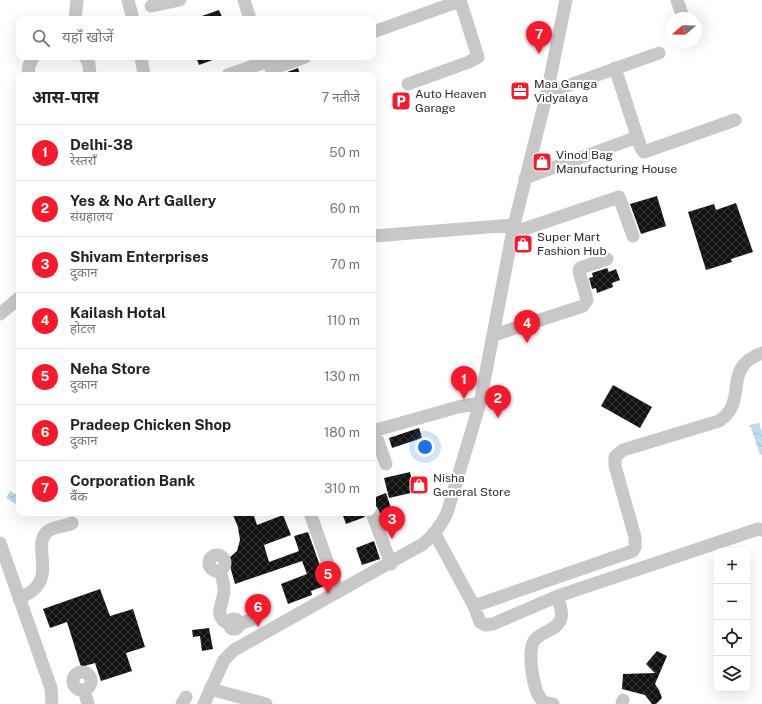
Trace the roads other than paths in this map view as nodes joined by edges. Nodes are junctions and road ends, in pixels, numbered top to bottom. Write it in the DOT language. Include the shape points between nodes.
graph roads {
  1 [pos="76,0"];
  2 [pos="128,0"];
  3 [pos="180,0"];
  4 [pos="244,0"];
  5 [pos="460,0"];
  6 [pos="566,0"];
  7 [pos="677,0"];
  8 [pos="151,6"];
  9 [pos="681,12"];
  10 [pos="75,16"];
  11 [pos="132,16"];
  12 [pos="249,16"];
  13 [pos="376,31"];
  14 [pos="659,52"];
  15 [pos="32,60"];
  16 [pos="87,60"];
  17 [pos="142,60"];
  18 [pos="293,60"];
  19 [pos="270,66"];
  20 [pos="615,68"];
  21 [pos="28,72"];
  22 [pos="90,72"];
  23 [pos="144,72"];
  24 [pos="242,72"];
  25 [pos="408,84"];
  26 [pos="547,93"];
  27 [pos="735,120"];
  28 [pos="632,140"];
  29 [pos="524,178"];
  30 [pos="513,229"];
  31 [pos="376,236"];
  32 [pos="633,236"];
  33 [pos="607,259"];
  34 [pos="16,301"];
  35 [pos="0,314"];
  36 [pos="494,335"];
  37 [pos="762,353"];
  38 [pos="480,403"];
  39 [pos="376,430"];
  40 [pos="376,436"];
  41 [pos="386,464"];
  42 [pos="311,516"];
  43 [pos="373,516"];
  44 [pos="72,523"];
  45 [pos="762,530"];
  46 [pos="435,534"];
  47 [pos="0,543"];
  48 [pos="391,564"];
  49 [pos="220,571"];
  50 [pos="338,592"];
  51 [pos="558,596"];
  52 [pos="20,599"];
  53 [pos="474,606"];
  54 [pos="263,611"];
  55 [pos="234,626"];
  56 [pos="234,650"];
  57 [pos="210,689"];
  58 [pos="84,690"];
  59 [pos="249,702"];
  60 [pos="52,704"];
  61 [pos="88,704"];
  62 [pos="204,704"];
  63 [pos="266,704"];
  64 [pos="553,704"];
  1 -- 10 [label="street"];
  2 -- 11 [label="street"];
  3 -- 8 [label="street"];
  4 -- 12 [label="street"];
  5 -- 13 [label="street"];
  5 -- 25 [label="street" via="478,57"];
  6 -- 26 [label="street"];
  7 -- 9 [label="street"];
  14 -- 20 [label="street"];
  15 -- 21 [label="street"];
  16 -- 22 [label="street"];
  17 -- 23 [label="street"];
  18 -- 19 [label="street"];
  19 -- 24 [label="street"];
  20 -- 26 [label="street"];
  20 -- 27 [label="street" via="644,152"];
  26 -- 29 [label="street"];
  28 -- 29 [label="street"];
  29 -- 30 [label="street"];
  30 -- 31 [label="street"];
  30 -- 32 [label="street" via="619,197"];
  30 -- 36 [label="street"];
  33 -- 36 [label="street" via="580,268 587,300 583,306"];
  34 -- 35 [label="street"];
  36 -- 38 [label="street"];
  37 -- 53 [label="street" via="746,362 738,372 734,405 729,415 719,421 623,450 615,457 615,466 636,537 633,551"];
  38 -- 39 [label="street"];
  38 -- 46 [label="street" via="448,513"];
  40 -- 41 [label="street"];
  42 -- 50 [label="street"];
  43 -- 48 [label="street"];
  44 -- 52 [label="street" via="53,529 44,536 42,577 37,586"];
  45 -- 51 [label="street" via="758,529"];
  46 -- 48 [label="street"];
  46 -- 53 [label="street"];
  47 -- 52 [label="street"];
  48 -- 50 [label="street"];
  49 -- 55 [label="street" via="224,590 219,604 219,614 224,621"];
  50 -- 56 [label="street"];
  51 -- 53 [label="street" via="493,624 485,625 480,622"];
  51 -- 64 [label="street" via="562,616 560,621 536,638 530,648 538,696"];
  52 -- 60 [label="street" via="51,688"];
  54 -- 55 [label="street"];
  55 -- 56 [label="street"];
  56 -- 57 [label="street" via="224,660"];
  57 -- 59 [label="street"];
  57 -- 62 [label="street"];
  58 -- 61 [label="street"];
  59 -- 63 [label="street"];
}
